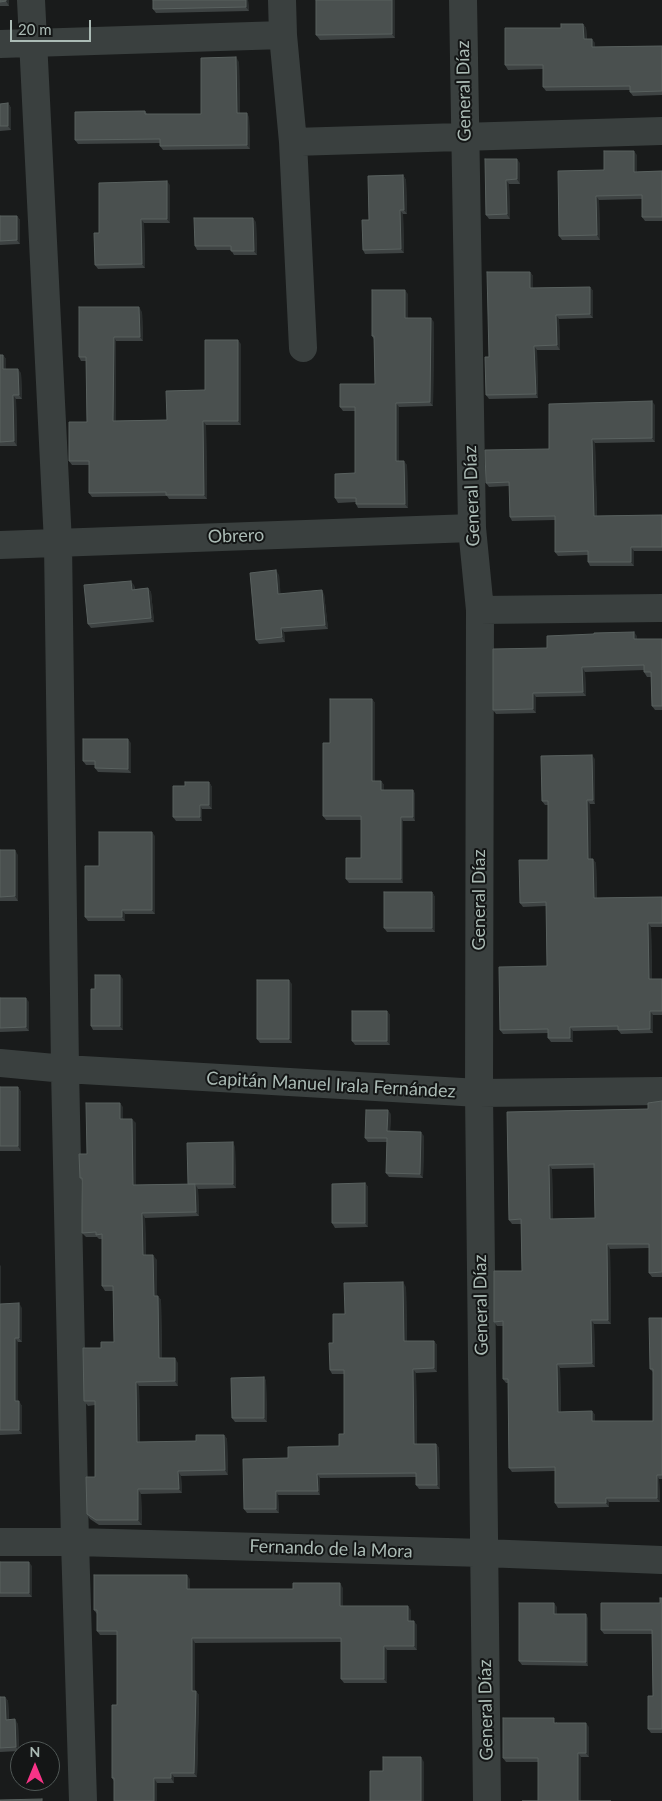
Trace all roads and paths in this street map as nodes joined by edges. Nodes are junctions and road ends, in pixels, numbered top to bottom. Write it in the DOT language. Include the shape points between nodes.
graph roads {
  1 [pos="31,0"];
  2 [pos="282,0"];
  3 [pos="463,0"];
  4 [pos="282,35"];
  5 [pos="32,43"];
  6 [pos="0,44"];
  7 [pos="662,131"];
  8 [pos="465,138"];
  9 [pos="293,142"];
  10 [pos="303,348"];
  11 [pos="472,528"];
  12 [pos="58,543"];
  13 [pos="0,545"];
  14 [pos="662,608"];
  15 [pos="480,610"];
  16 [pos="0,1063"];
  17 [pos="65,1069"];
  18 [pos="662,1091"];
  19 [pos="479,1093"];
  20 [pos="0,1542"];
  21 [pos="75,1542"];
  22 [pos="484,1553"];
  23 [pos="662,1560"];
  24 [pos="83,1801"];
  25 [pos="487,1801"];
  1 -- 5 [label="street"];
  2 -- 4 [label="street"];
  3 -- 8 [label="street, General Díaz"];
  4 -- 5 [label="street"];
  4 -- 9 [label="street"];
  5 -- 6 [label="street"];
  5 -- 12 [label="street"];
  7 -- 8 [label="street"];
  8 -- 9 [label="street"];
  8 -- 11 [label="street, General Díaz"];
  9 -- 10 [label="street"];
  11 -- 12 [label="street, Obrero"];
  11 -- 15 [label="street, General Díaz"];
  12 -- 13 [label="street, Obrero"];
  12 -- 17 [label="street"];
  14 -- 15 [label="street"];
  15 -- 19 [label="street, General Díaz"];
  16 -- 17 [label="street, Capitán Manuel Irala Fernández"];
  17 -- 19 [label="street, Capitán Manuel Irala Fernández"];
  17 -- 21 [label="street"];
  18 -- 19 [label="street, Capitán Manuel Irala Fernández"];
  19 -- 22 [label="street, General Díaz"];
  20 -- 21 [label="street, Fernando de la Mora"];
  21 -- 22 [label="street, Fernando de la Mora"];
  21 -- 24 [label="street"];
  22 -- 23 [label="street, Fernando de la Mora"];
  22 -- 25 [label="street, General Díaz"];
}
